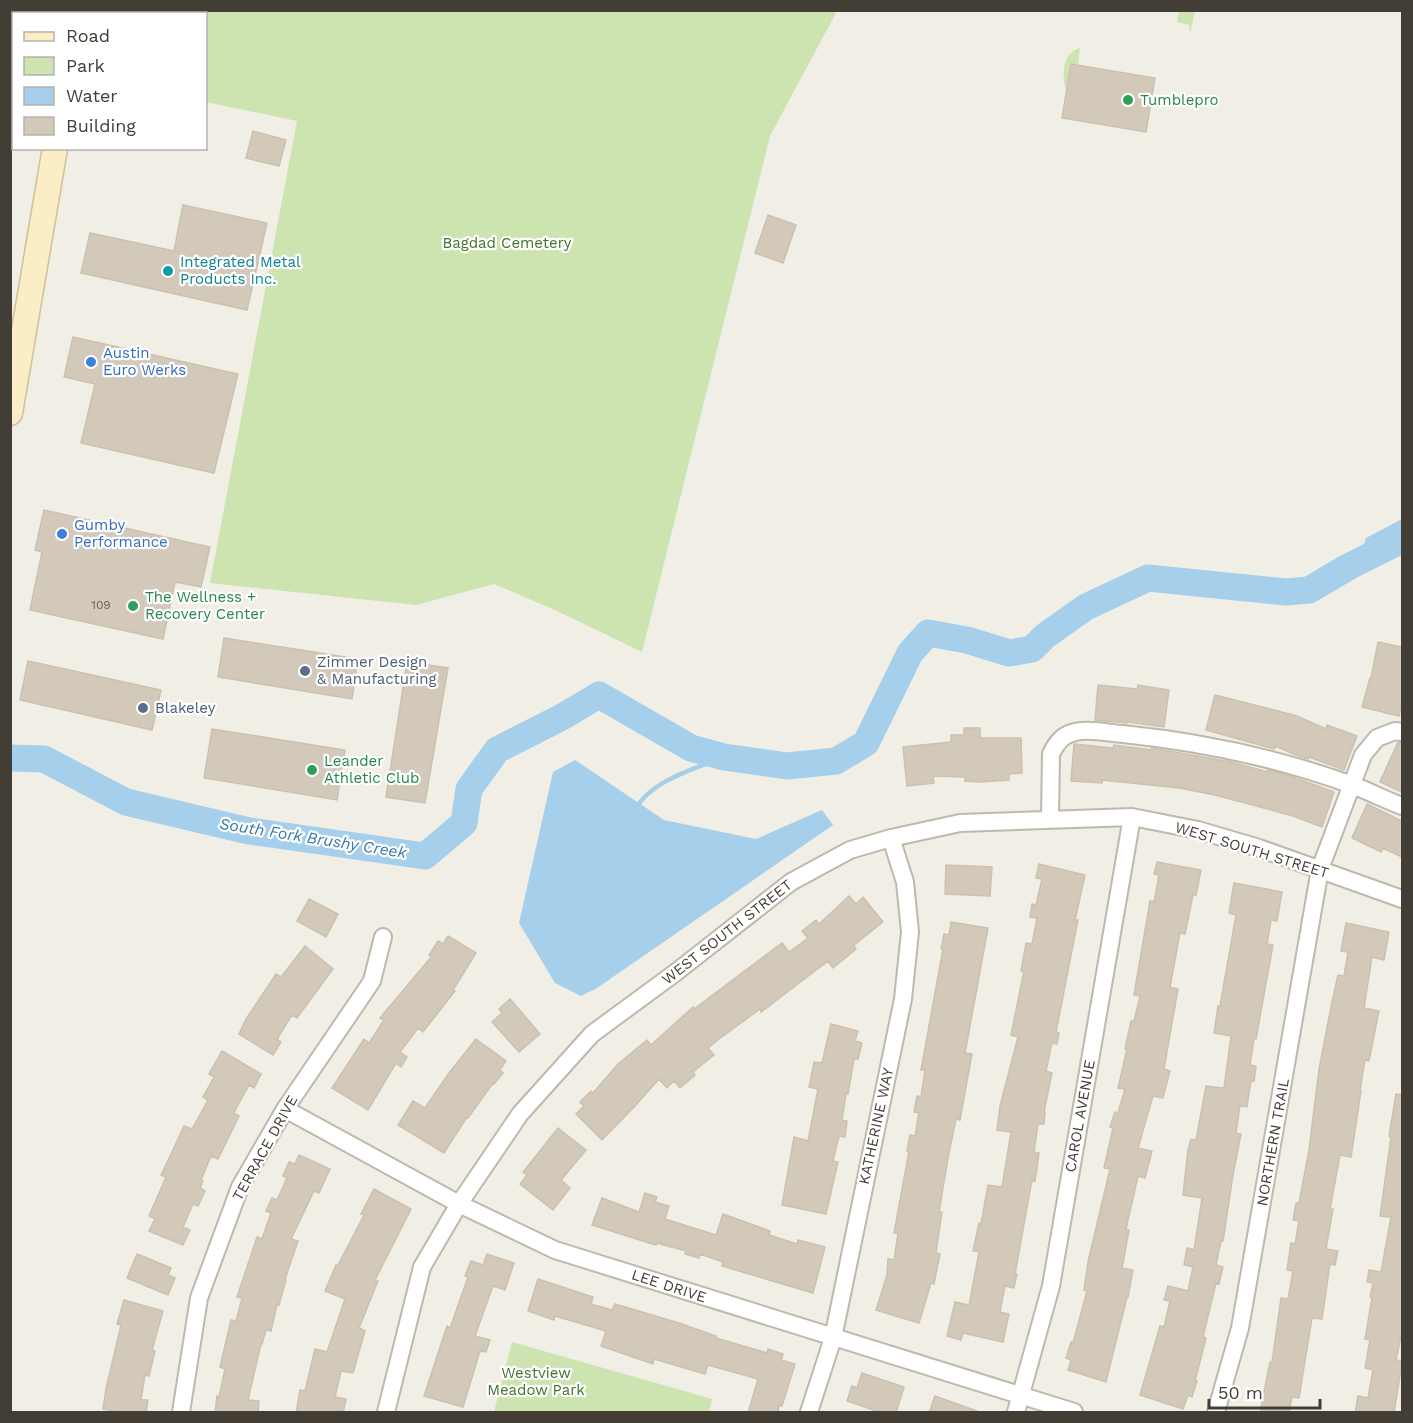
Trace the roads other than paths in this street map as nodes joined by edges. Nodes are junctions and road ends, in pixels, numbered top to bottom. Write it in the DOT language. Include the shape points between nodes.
graph roads {
  1 [pos="55,150"];
  2 [pos="10,412"];
  3 [pos="1402,733"];
  4 [pos="1352,785"];
  5 [pos="1402,806"];
  6 [pos="1132,817"];
  7 [pos="1050,819"];
  8 [pos="891,838"];
  9 [pos="1320,869"];
  10 [pos="1402,899"];
  11 [pos="383,936"];
  12 [pos="285,1109"];
  13 [pos="459,1204"];
  14 [pos="833,1338"];
  15 [pos="1022,1396"];
  16 [pos="181,1413"];
  17 [pos="386,1413"];
  18 [pos="809,1413"];
  19 [pos="1016,1413"];
  20 [pos="1074,1413"];
  21 [pos="1216,1413"];
  1 -- 2 [label="main road"];
  3 -- 4 [label="street, NORTHERN TRAIL" via="1395,731 1377,738 1363,755"];
  4 -- 5 [label="street"];
  4 -- 7 [label="street" via="1215,746 1084,731 1065,736 1051,754"];
  4 -- 9 [label="street, NORTHERN TRAIL"];
  6 -- 7 [label="street, WEST SOUTH STREET"];
  6 -- 9 [label="street, WEST SOUTH STREET" via="1197,830"];
  6 -- 15 [label="street, CAROL AVENUE" via="1051,1286"];
  7 -- 8 [label="street, WEST SOUTH STREET" via="960,823"];
  8 -- 13 [label="street, WEST SOUTH STREET" via="849,850 791,882 591,1034 520,1114"];
  8 -- 14 [label="street, KATHERINE WAY" via="905,882 910,932 903,999"];
  9 -- 10 [label="street, WEST SOUTH STREET"];
  9 -- 21 [label="street, NORTHERN TRAIL" via="1240,1328"];
  11 -- 12 [label="street, TERRACE DRIVE" via="372,981"];
  12 -- 13 [label="street, LEE DRIVE"];
  12 -- 16 [label="street, TERRACE DRIVE" via="240,1187 199,1298"];
  13 -- 14 [label="street, LEE DRIVE" via="555,1250"];
  13 -- 17 [label="street, WEST SOUTH STREET" via="422,1267"];
  14 -- 15 [label="street, LEE DRIVE"];
  14 -- 18 [label="street, KATHERINE WAY"];
  15 -- 19 [label="street, CAROL AVENUE"];
  15 -- 20 [label="street, LEE DRIVE"];
}
